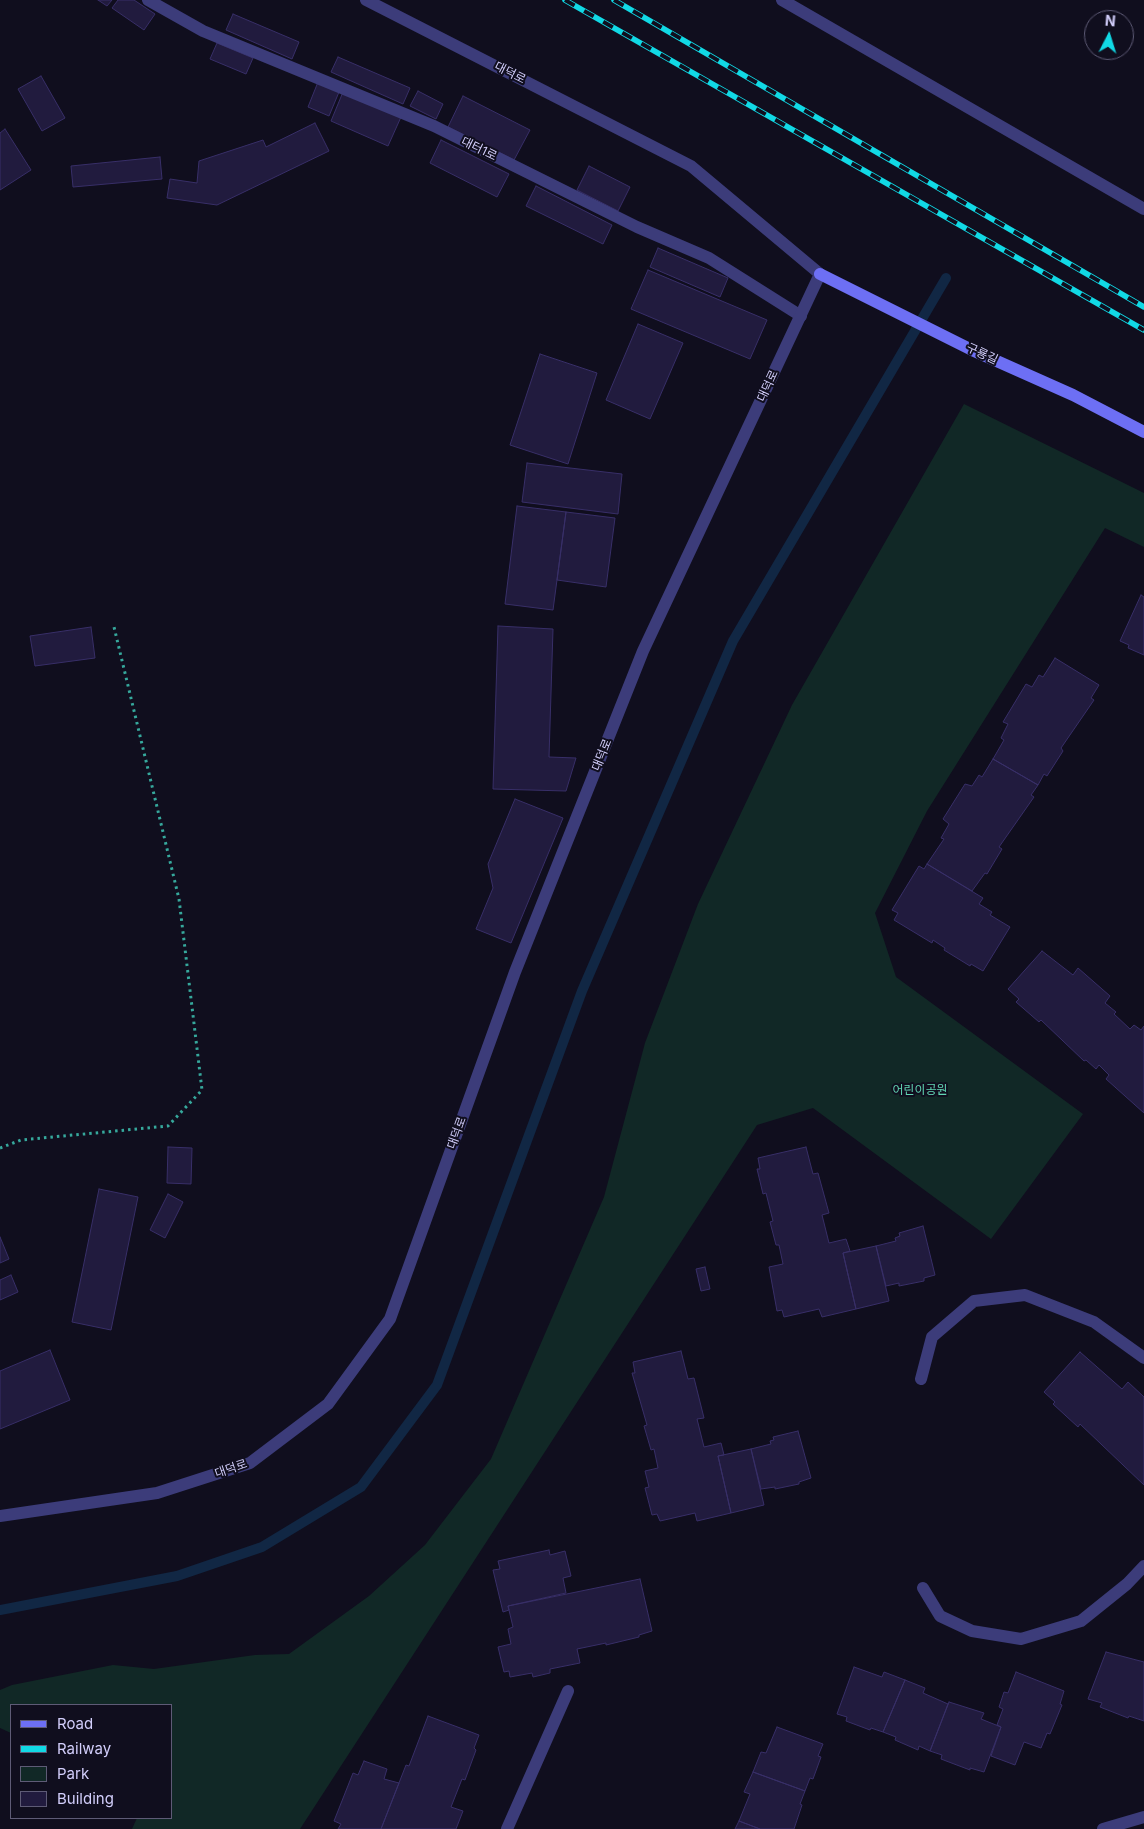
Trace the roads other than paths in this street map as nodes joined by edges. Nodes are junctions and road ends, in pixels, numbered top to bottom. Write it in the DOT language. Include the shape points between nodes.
graph roads {
  1 [pos="148,0"];
  2 [pos="366,0"];
  3 [pos="782,0"];
  4 [pos="1144,209"];
  5 [pos="820,274"];
  6 [pos="801,316"];
  7 [pos="1144,432"];
  8 [pos="1144,1358"];
  9 [pos="921,1379"];
  10 [pos="0,1516"];
  11 [pos="1144,1566"];
  12 [pos="923,1588"];
  13 [pos="568,1691"];
  14 [pos="1144,1816"];
  15 [pos="507,1829"];
  16 [pos="1103,1829"];
  1 -- 6 [label="street, 대터1로" via="203,31 434,126 637,227 709,258"];
  2 -- 5 [label="street, 대덕로" via="691,166"];
  3 -- 4 [label="street"];
  5 -- 6 [label="street, 대덕로"];
  5 -- 7 [label="main road, 구룡길"];
  6 -- 10 [label="street, 대덕로" via="643,651 515,972 390,1319 328,1404 250,1463 157,1493"];
  8 -- 9 [label="street" via="1094,1322 1025,1295 974,1301 932,1337"];
  11 -- 12 [label="street" via="1081,1620 1021,1639 972,1631 940,1616"];
  13 -- 15 [label="street"];
  14 -- 16 [label="street"];
}
